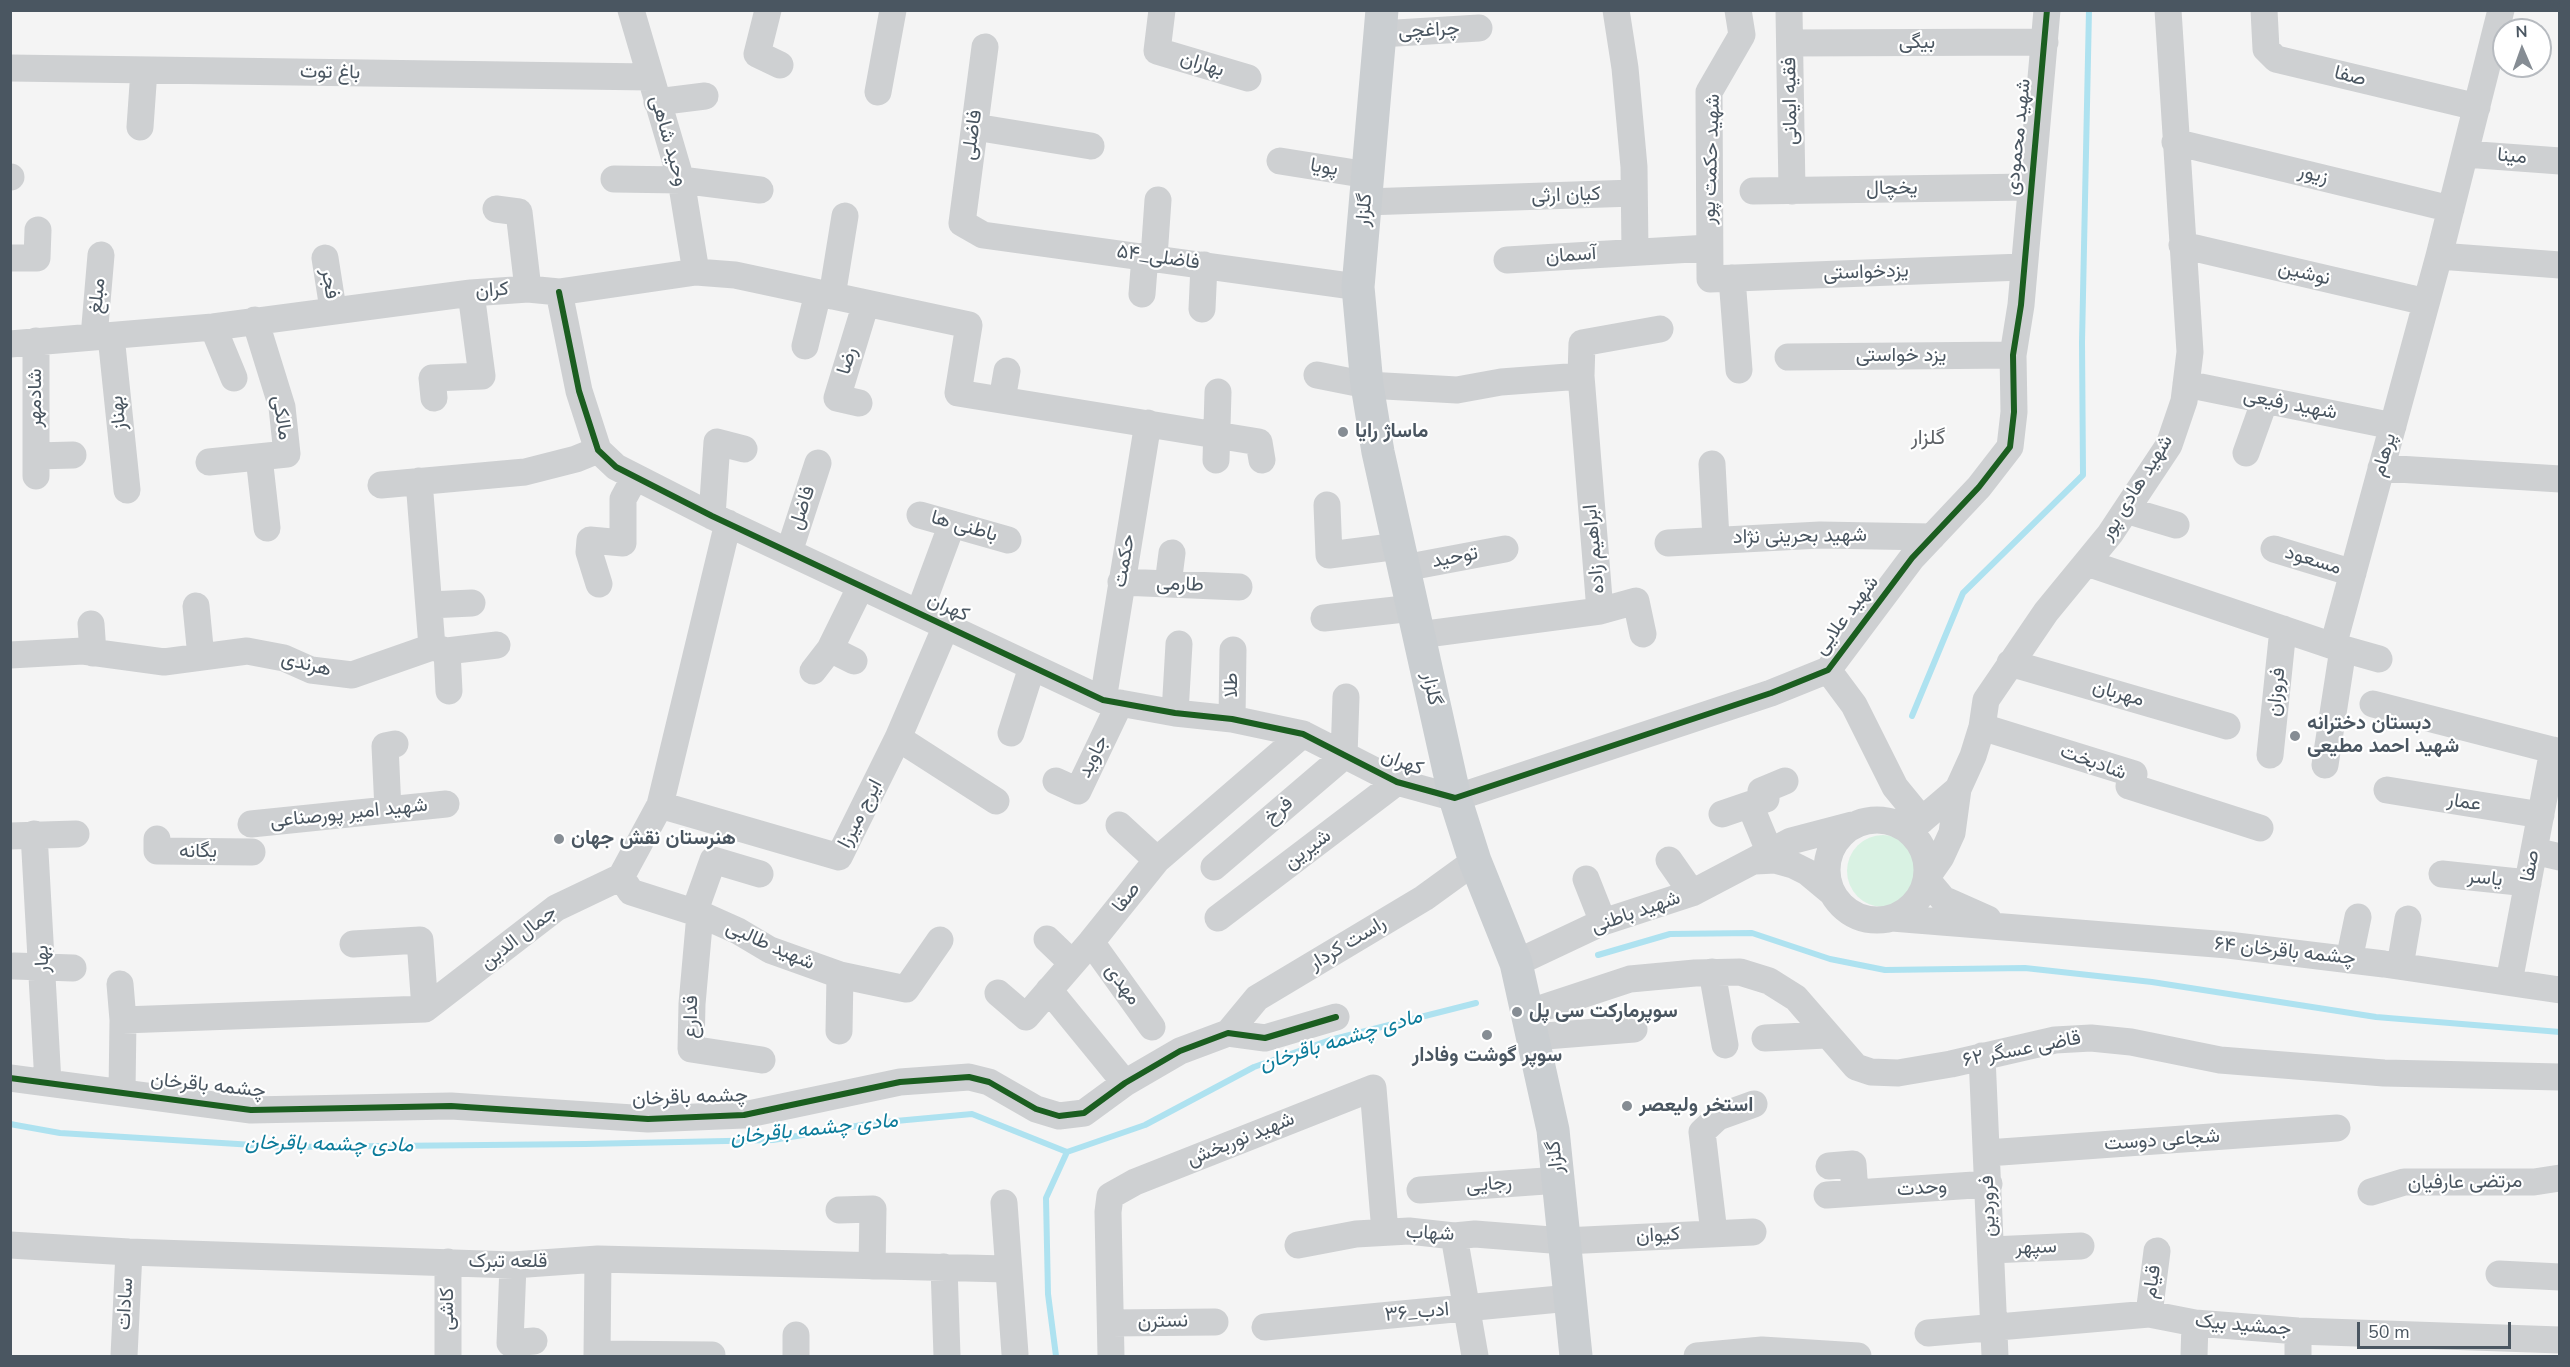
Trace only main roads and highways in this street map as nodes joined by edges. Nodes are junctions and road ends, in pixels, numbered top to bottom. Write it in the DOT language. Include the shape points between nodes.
graph roads {
  1 [pos="1381,22"];
  2 [pos="1576,1356"];
  1 -- 2 [label="main road, گلزار" via="1358,286 1367,385 1378,452 1455,798 1515,963 1555,1140"];
}
